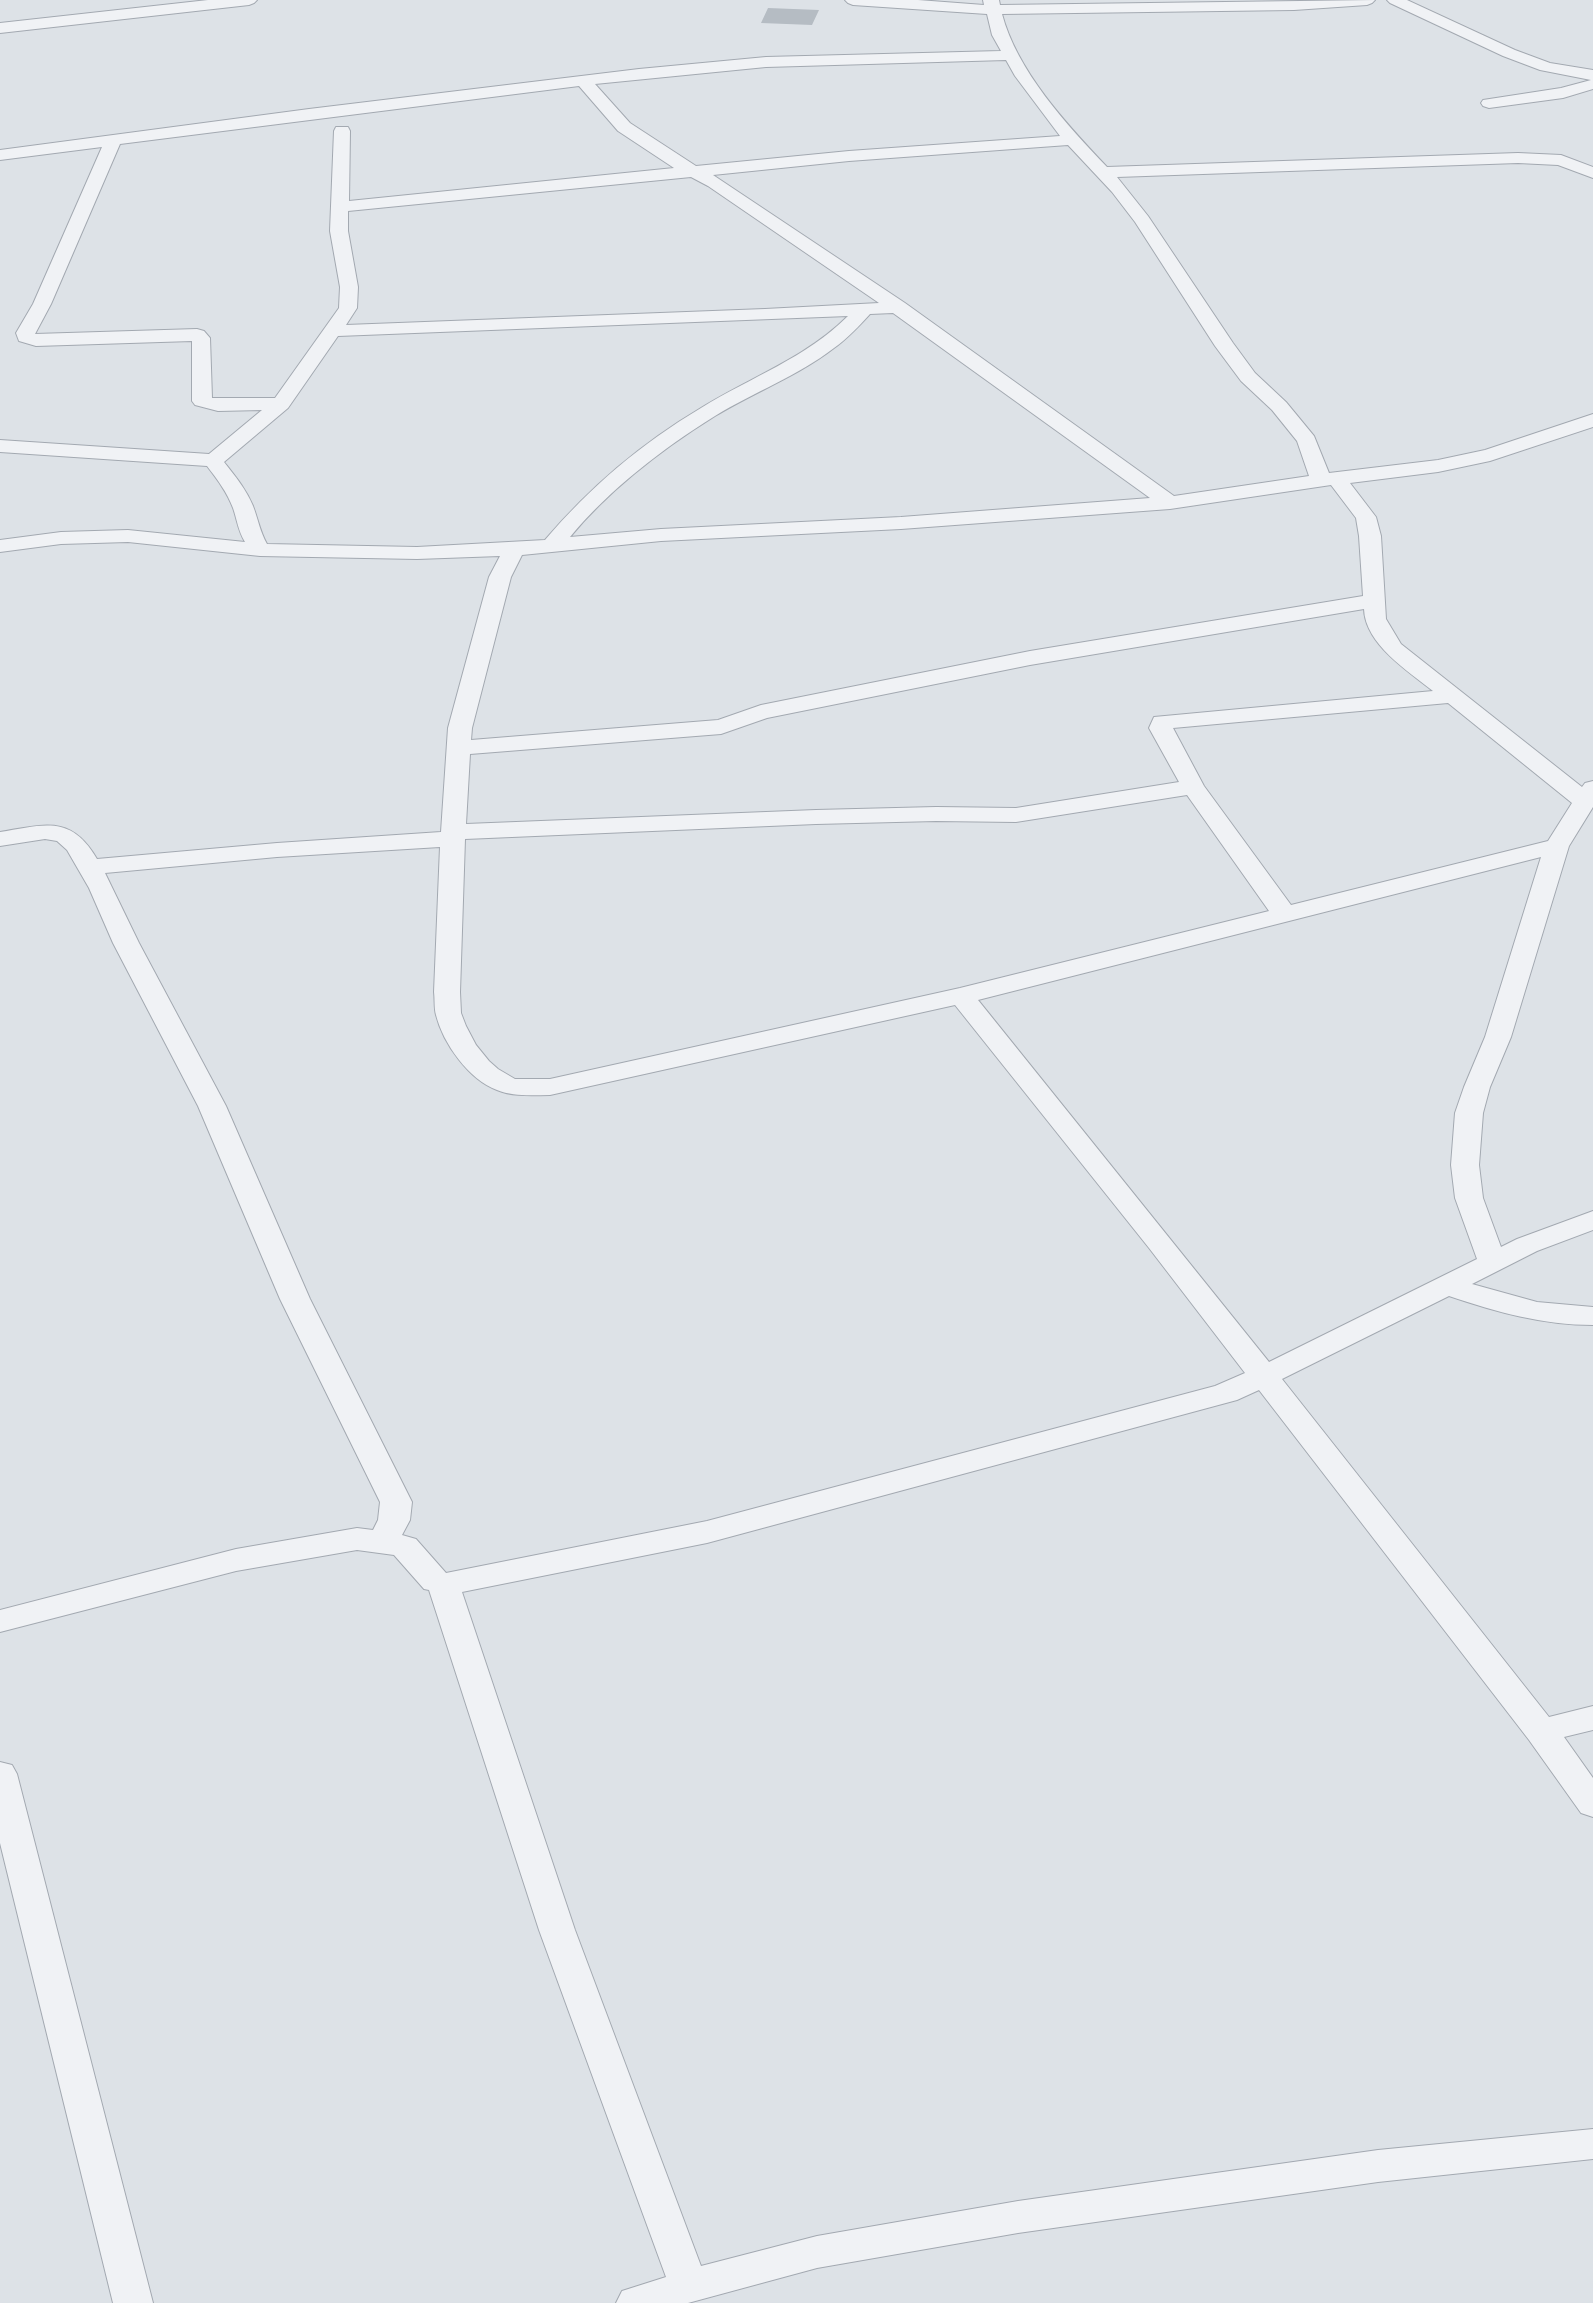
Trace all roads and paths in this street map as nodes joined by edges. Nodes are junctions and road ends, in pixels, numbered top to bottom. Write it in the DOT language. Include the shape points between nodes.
graph roads {
  1 [pos="249,0"];
  2 [pos="853,0"];
  3 [pos="1367,0"];
  4 [pos="1395,0"];
  5 [pos="187,4"];
  6 [pos="1159,4"];
  7 [pos="992,5"];
  8 [pos="0,28"];
  9 [pos="1011,55"];
  10 [pos="1593,75"];
  11 [pos="582,80"];
  12 [pos="1593,84"];
  13 [pos="1490,103"];
  14 [pos="377,105"];
  15 [pos="309,114"];
  16 [pos="342,130"];
  17 [pos="113,140"];
  18 [pos="1072,140"];
  19 [pos="4,157"];
  20 [pos="694,172"];
  21 [pos="1102,172"];
  22 [pos="1593,173"];
  23 [pos="340,207"];
  24 [pos="898,307"];
  25 [pos="866,309"];
  26 [pos="334,331"];
  27 [pos="281,404"];
  28 [pos="1593,420"];
  29 [pos="0,446"];
  30 [pos="213,461"];
  31 [pos="1329,480"];
  32 [pos="1170,503"];
  33 [pos="246,522"];
  34 [pos="187,542"];
  35 [pos="553,544"];
  36 [pos="0,546"];
  37 [pos="514,549"];
  38 [pos="260,550"];
  39 [pos="1373,601"];
  40 [pos="1454,696"];
  41 [pos="459,748"];
  42 [pos="1193,787"];
  43 [pos="1590,795"];
  44 [pos="453,836"];
  45 [pos="0,839"];
  46 [pos="1557,846"];
  47 [pos="90,867"];
  48 [pos="1286,915"];
  49 [pos="961,996"];
  50 [pos="1593,1220"];
  51 [pos="1492,1262"];
  52 [pos="1446,1285"];
  53 [pos="1593,1316"];
  54 [pos="1262,1376"];
  55 [pos="383,1541"];
  56 [pos="443,1583"];
  57 [pos="0,1622"];
  58 [pos="1593,1718"];
  59 [pos="1541,1730"];
  60 [pos="0,1774"];
  61 [pos="1593,1804"];
  62 [pos="1593,2144"];
  63 [pos="689,2286"];
  64 [pos="133,2303"];
  65 [pos="636,2303"];
  1 -- 5 [label="street"];
  2 -- 7 [label="street"];
  3 -- 6 [label="street" via="1294,5"];
  4 -- 10 [label="street" via="1509,53 1546,67"];
  5 -- 8 [label="street"];
  6 -- 7 [label="street"];
  7 -- 9 [label="street" via="1000,35"];
  9 -- 11 [label="street" via="766,62"];
  9 -- 18 [label="street"];
  11 -- 14 [label="street"];
  11 -- 20 [label="street" via="624,127"];
  12 -- 13 [label="street" via="1554,94"];
  14 -- 15 [label="street"];
  14 -- 16 [label="street"];
  15 -- 16 [label="street"];
  15 -- 17 [label="street"];
  16 -- 23 [label="street"];
  17 -- 19 [label="street"];
  17 -- 27 [label="street" via="42,304 25,333 26,337 36,340 197,335 201,338 202,401 218,405"];
  18 -- 20 [label="street" via="848,156"];
  18 -- 21 [label="street"];
  20 -- 23 [label="street"];
  20 -- 24 [label="street" via="714,182"];
  21 -- 22 [label="street" via="1518,158 1561,160"];
  21 -- 31 [label="street" via="1142,220 1248,377 1280,406 1307,440"];
  23 -- 26 [label="street" via="339,230 349,287 348,308"];
  24 -- 25 [label="street"];
  24 -- 32 [label="street"];
  25 -- 26 [label="street"];
  25 -- 35 [label="street" via="825,346 709,412 604,487"];
  26 -- 27 [label="street"];
  27 -- 30 [label="street"];
  28 -- 31 [label="street" via="1490,456"];
  29 -- 30 [label="street"];
  30 -- 33 [label="street" via="234,488"];
  31 -- 32 [label="street"];
  31 -- 39 [label="street" via="1366,517"];
  32 -- 35 [label="street"];
  33 -- 34 [label="street"];
  33 -- 38 [label="street"];
  34 -- 36 [label="street" via="128,536 61,538"];
  34 -- 38 [label="street"];
  35 -- 37 [label="street"];
  37 -- 38 [label="street" via="376,553"];
  37 -- 41 [label="street" via="495,595 460,728"];
  39 -- 40 [label="street" via="1375,619 1393,648"];
  39 -- 41 [label="street" via="1030,658 761,712 721,727"];
  40 -- 42 [label="street" via="1162,722 1162,728"];
  40 -- 43 [label="street"];
  41 -- 44 [label="street"];
  42 -- 44 [label="street" via="1016,815 816,817"];
  42 -- 48 [label="street"];
  43 -- 46 [label="street"];
  44 -- 47 [label="street"];
  44 -- 49 [label="street" via="447,992 449,1015 465,1049 484,1070 506,1085 550,1087"];
  45 -- 47 [label="street" via="45,832 64,835 77,846"];
  46 -- 48 [label="street"];
  46 -- 51 [label="street" via="1498,1037 1469,1113 1465,1165 1469,1198"];
  47 -- 55 [label="street" via="212,1106 295,1299 396,1502 394,1520"];
  48 -- 49 [label="street"];
  49 -- 54 [label="street"];
  50 -- 51 [label="street"];
  51 -- 52 [label="street"];
  52 -- 53 [label="street" via="1507,1306 1567,1317"];
  52 -- 54 [label="street"];
  54 -- 56 [label="street" via="1226,1392 707,1532"];
  54 -- 59 [label="street"];
  55 -- 56 [label="street" via="405,1547 435,1581"];
  55 -- 57 [label="street" via="357,1539 326,1543 236,1560"];
  56 -- 63 [label="street" via="557,1930"];
  58 -- 59 [label="street"];
  59 -- 61 [label="street"];
  60 -- 64 [label="street"];
  62 -- 63 [label="street" via="1378,2166 1018,2217 817,2252"];
  63 -- 65 [label="street"];
}
